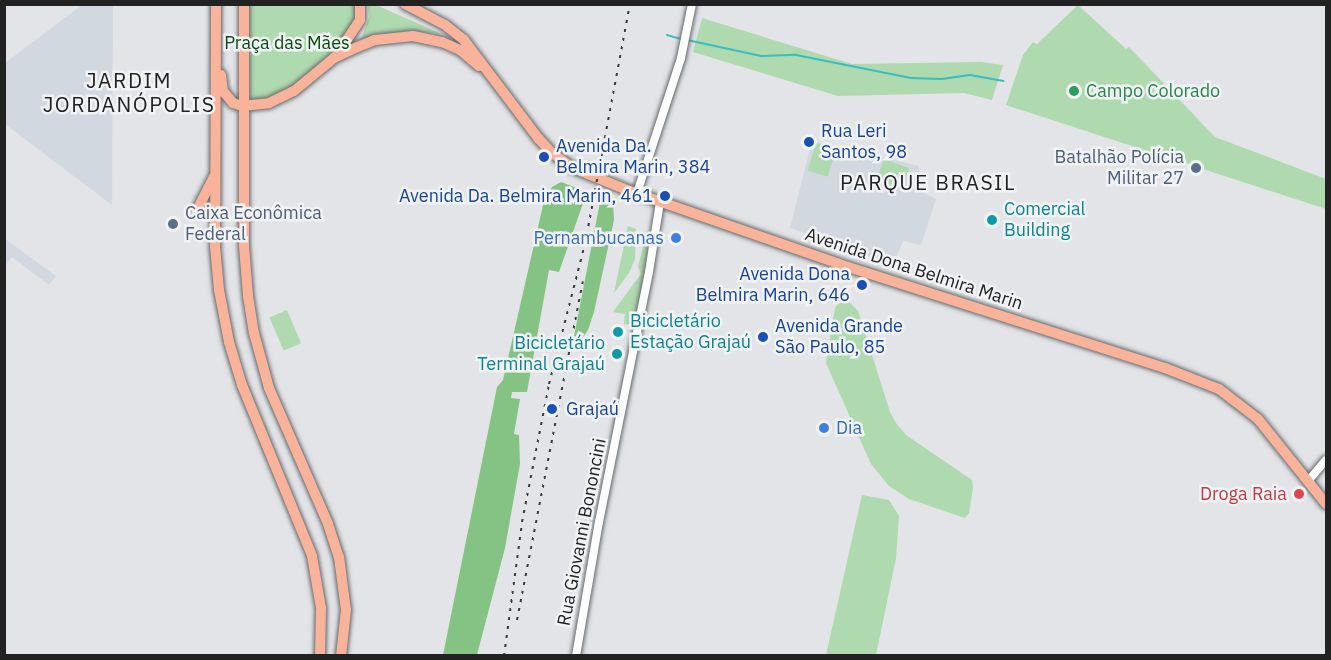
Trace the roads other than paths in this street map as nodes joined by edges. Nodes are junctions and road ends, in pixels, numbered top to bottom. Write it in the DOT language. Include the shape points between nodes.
graph roads {
  1 [pos="216,4"];
  2 [pos="244,4"];
  3 [pos="360,4"];
  4 [pos="405,4"];
  5 [pos="692,4"];
  6 [pos="216,30"];
  7 [pos="334,58"];
  8 [pos="486,72"];
  9 [pos="242,106"];
  10 [pos="215,174"];
  11 [pos="637,194"];
  12 [pos="660,202"];
  13 [pos="198,207"];
  14 [pos="1326,460"];
  15 [pos="1309,480"];
  16 [pos="1326,504"];
  17 [pos="320,656"];
  18 [pos="341,656"];
  19 [pos="576,656"];
  1 -- 6 [label="main road"];
  2 -- 9 [label="main road"];
  3 -- 7 [label="main road" via="360,20"];
  4 -- 8 [label="main road, Avenida Dona Belmira Marin" via="458,35"];
  5 -- 11 [label="street" via="681,58"];
  6 -- 9 [label="main road" via="223,91 229,100"];
  6 -- 10 [label="main road"];
  7 -- 8 [label="main road, Avenida Dona Belmira Marin" via="375,40 423,37 460,50"];
  7 -- 9 [label="main road, Avenida Dona Belmira Marin" via="284,97"];
  8 -- 11 [label="main road, Avenida Dona Belmira Marin" via="555,155 580,172"];
  9 -- 18 [label="main road" via="245,272 254,333 278,412 339,557 346,610"];
  10 -- 13 [label="main road"];
  10 -- 17 [label="main road" via="216,260 229,342 249,406 312,556 321,608"];
  11 -- 12 [label="main road, Avenida Dona Belmira Marin"];
  12 -- 15 [label="main road, Avenida Dona Belmira Marin" via="1219,389 1258,419"];
  12 -- 19 [label="street, Rua Giovanni Bononcini" via="650,273"];
  14 -- 15 [label="street"];
  15 -- 16 [label="main road, Avenida Dona Belmira Marin"];
}
